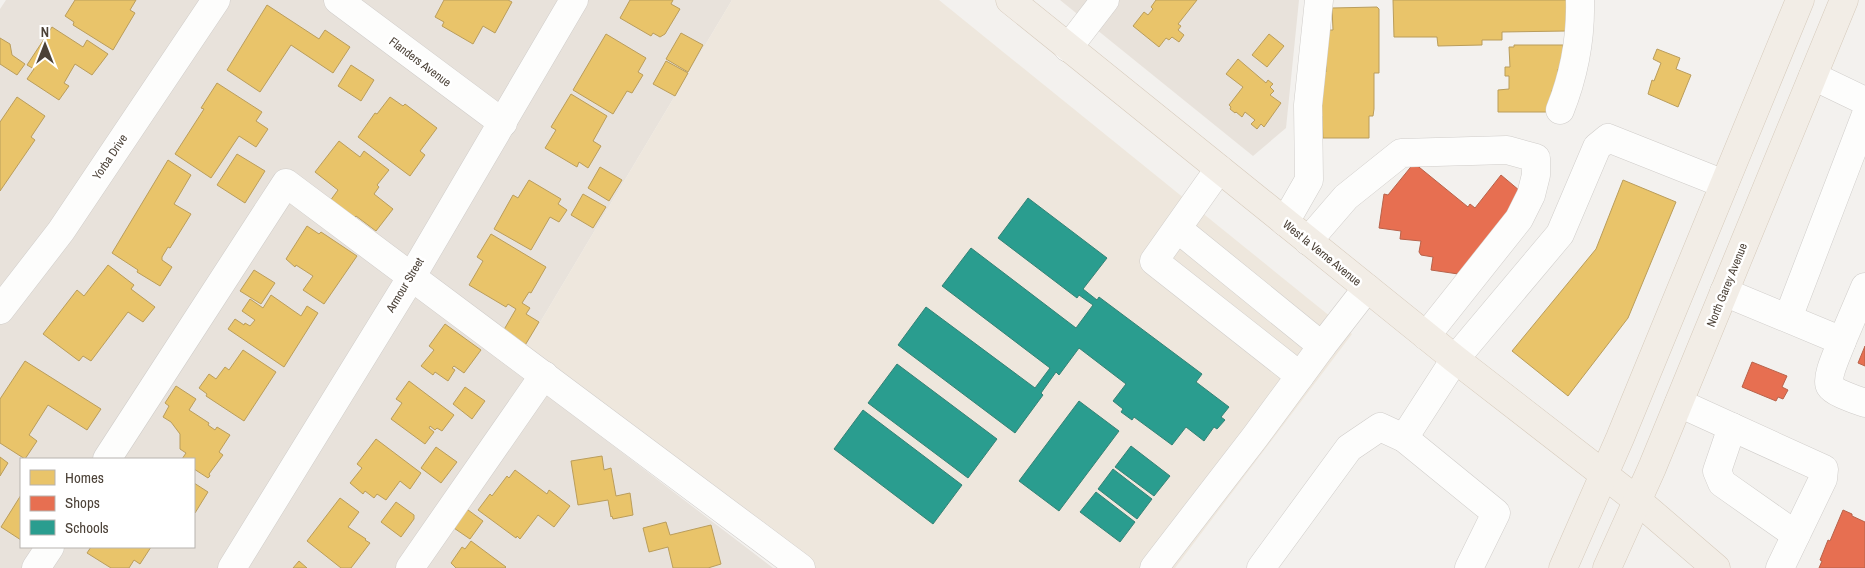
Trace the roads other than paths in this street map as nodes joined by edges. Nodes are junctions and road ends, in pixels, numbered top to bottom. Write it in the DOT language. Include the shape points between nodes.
graph roads {
  1 [pos="216,0"];
  2 [pos="338,0"];
  3 [pos="574,0"];
  4 [pos="1010,0"];
  5 [pos="1105,0"];
  6 [pos="1319,0"];
  7 [pos="1580,0"];
  8 [pos="1800,0"];
  9 [pos="1844,0"];
  10 [pos="1068,48"];
  11 [pos="1813,76"];
  12 [pos="1865,100"];
  13 [pos="1560,110"];
  14 [pos="1865,117"];
  15 [pos="503,123"];
  16 [pos="1219,169"];
  17 [pos="1724,184"];
  18 [pos="1285,222"];
  19 [pos="1178,230"];
  20 [pos="1308,241"];
  21 [pos="412,276"];
  22 [pos="1865,287"];
  23 [pos="1366,288"];
  24 [pos="1724,292"];
  25 [pos="0,310"];
  26 [pos="1788,318"];
  27 [pos="1426,336"];
  28 [pos="1842,341"];
  29 [pos="1322,346"];
  30 [pos="1455,359"];
  31 [pos="544,375"];
  32 [pos="1300,376"];
  33 [pos="1679,403"];
  34 [pos="1865,404"];
  35 [pos="1732,427"];
  36 [pos="1404,438"];
  37 [pos="108,458"];
  38 [pos="1604,474"];
  39 [pos="1638,501"];
  40 [pos="1796,535"];
  41 [pos="49,548"];
  42 [pos="1710,566"];
  43 [pos="36,568"];
  44 [pos="232,568"];
  45 [pos="410,568"];
  46 [pos="801,568"];
  47 [pos="1154,568"];
  48 [pos="1262,568"];
  49 [pos="1470,568"];
  50 [pos="1563,568"];
  51 [pos="1606,568"];
  52 [pos="1780,568"];
  1 -- 25 [label="street, Yorba Drive" via="61,231"];
  2 -- 15 [label="street, Flanders Avenue"];
  3 -- 15 [label="street, Armour Street"];
  4 -- 10 [label="main road, West la Verne Avenue"];
  5 -- 10 [label="street"];
  6 -- 18 [label="street" via="1308,105 1309,180"];
  7 -- 13 [label="street" via="1576,59"];
  8 -- 17 [label="main road"];
  9 -- 11 [label="main road, North Garey Avenue"];
  10 -- 16 [label="main road, West la Verne Avenue"];
  11 -- 12 [label="street"];
  11 -- 24 [label="main road, North Garey Avenue"];
  14 -- 26 [label="street"];
  15 -- 21 [label="street, Armour Street"];
  16 -- 18 [label="main road, West la Verne Avenue"];
  16 -- 19 [label="street"];
  17 -- 30 [label="street" via="1608,138 1596,146 1560,234"];
  17 -- 38 [label="main road"];
  18 -- 20 [label="main road, West la Verne Avenue"];
  19 -- 29 [label="street"];
  19 -- 32 [label="street" via="1154,261"];
  20 -- 23 [label="main road, West la Verne Avenue"];
  20 -- 27 [label="street" via="1346,197 1402,152 1507,150 1536,158 1531,195 1520,219"];
  21 -- 31 [label="street"];
  21 -- 37 [label="street" via="286,183"];
  21 -- 44 [label="street, Armour Street"];
  22 -- 28 [label="street"];
  23 -- 27 [label="main road, West la Verne Avenue"];
  23 -- 29 [label="street"];
  24 -- 26 [label="street"];
  24 -- 33 [label="main road, North Garey Avenue"];
  26 -- 28 [label="street"];
  27 -- 30 [label="main road, West la Verne Avenue"];
  28 -- 34 [label="street" via="1828,378 1829,385"];
  29 -- 32 [label="street"];
  30 -- 36 [label="street"];
  30 -- 38 [label="main road, West la Verne Avenue"];
  31 -- 45 [label="street"];
  31 -- 46 [label="street"];
  32 -- 47 [label="street"];
  33 -- 35 [label="street"];
  33 -- 39 [label="main road, North Garey Avenue"];
  35 -- 40 [label="street" via="1717,471 1722,483"];
  35 -- 40 [label="street" via="1824,469 1823,478"];
  36 -- 48 [label="street" via="1380,427 1349,448"];
  36 -- 49 [label="street" via="1496,513"];
  38 -- 39 [label="main road, West la Verne Avenue"];
  38 -- 50 [label="main road"];
  39 -- 42 [label="main road, West la Verne Avenue"];
  39 -- 51 [label="main road, North Garey Avenue"];
  40 -- 52 [label="street"];
  41 -- 43 [label="street"];
}
